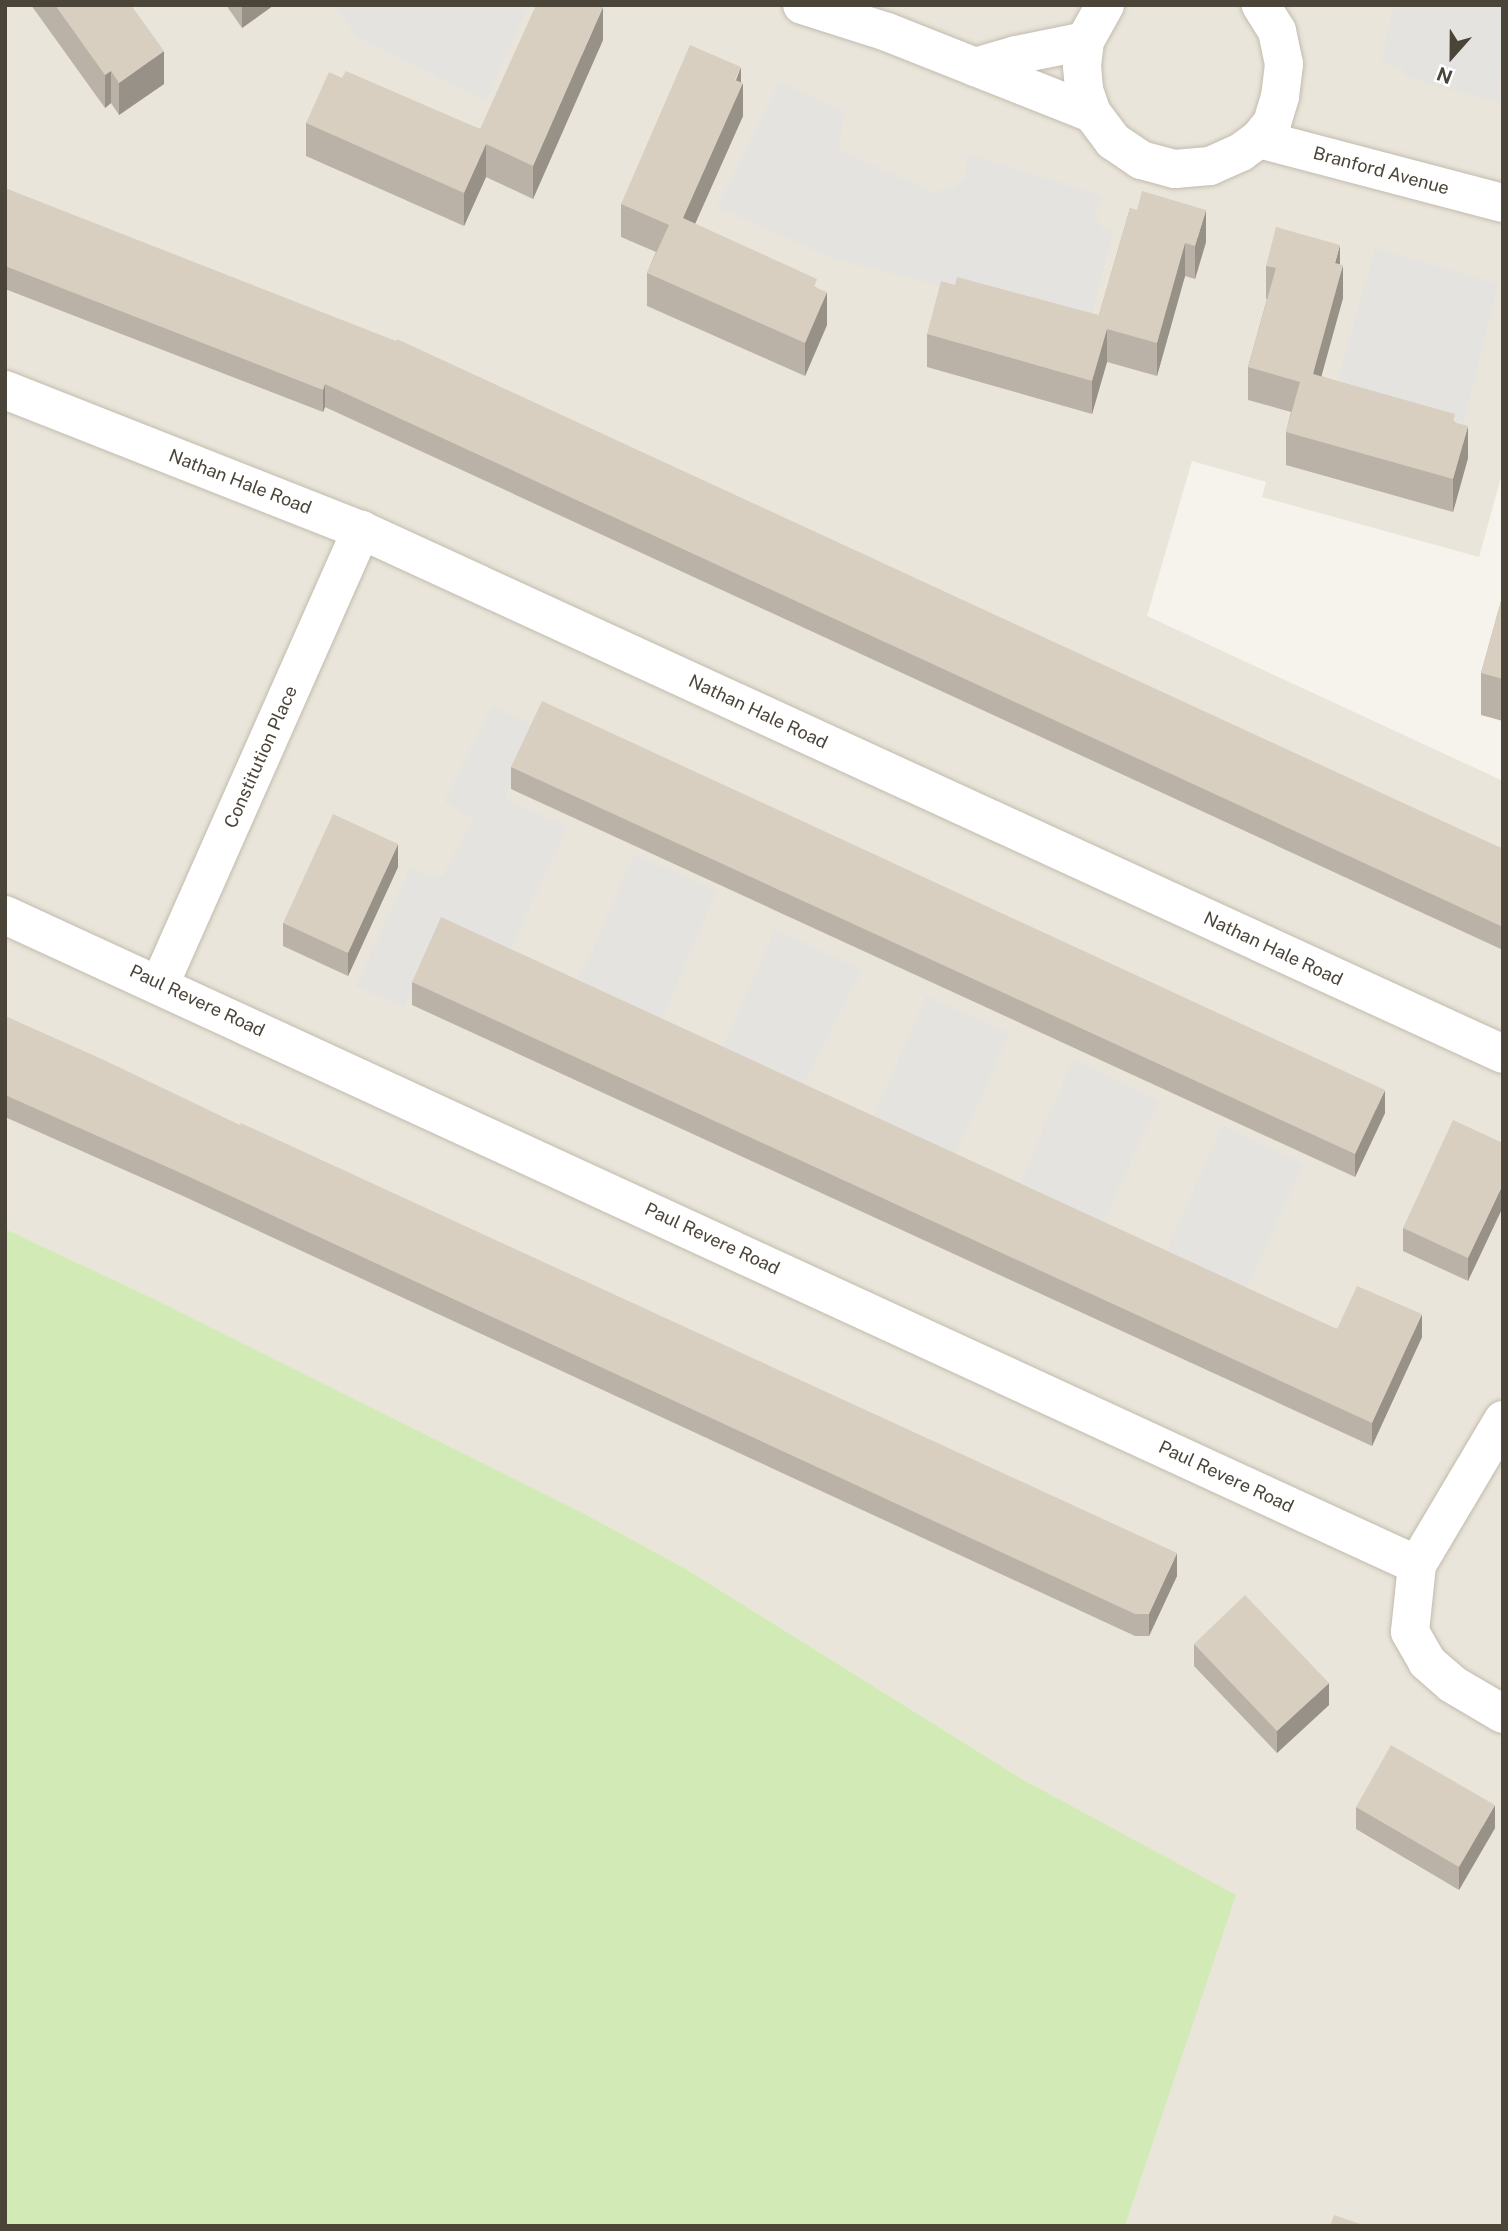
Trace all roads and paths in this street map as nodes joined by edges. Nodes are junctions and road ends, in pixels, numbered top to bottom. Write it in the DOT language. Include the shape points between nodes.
graph roads {
  1 [pos="802,5"];
  2 [pos="1105,5"];
  3 [pos="1261,5"];
  4 [pos="1085,41"];
  5 [pos="975,67"];
  6 [pos="1092,113"];
  7 [pos="1259,139"];
  8 [pos="1503,203"];
  9 [pos="5,390"];
  10 [pos="361,530"];
  11 [pos="5,915"];
  12 [pos="160,984"];
  13 [pos="1503,1054"];
  14 [pos="1503,1420"];
  15 [pos="1417,1565"];
  16 [pos="1503,1714"];
  1 -- 5 [label="street"];
  2 -- 4 [label="street"];
  3 -- 7 [label="street" via="1277,31 1284,64 1272,122"];
  4 -- 5 [label="street"];
  4 -- 6 [label="street" via="1084,90"];
  5 -- 6 [label="street"];
  6 -- 7 [label="street" via="1113,141 1141,160 1175,169 1210,166"];
  7 -- 8 [label="street, Branford Avenue"];
  9 -- 10 [label="street, Nathan Hale Road"];
  10 -- 12 [label="street, Constitution Place"];
  10 -- 13 [label="street, Nathan Hale Road"];
  11 -- 12 [label="street, Paul Revere Road"];
  12 -- 15 [label="street, Paul Revere Road"];
  14 -- 15 [label="street"];
  15 -- 16 [label="street" via="1410,1632 1427,1662 1452,1684"];
}
